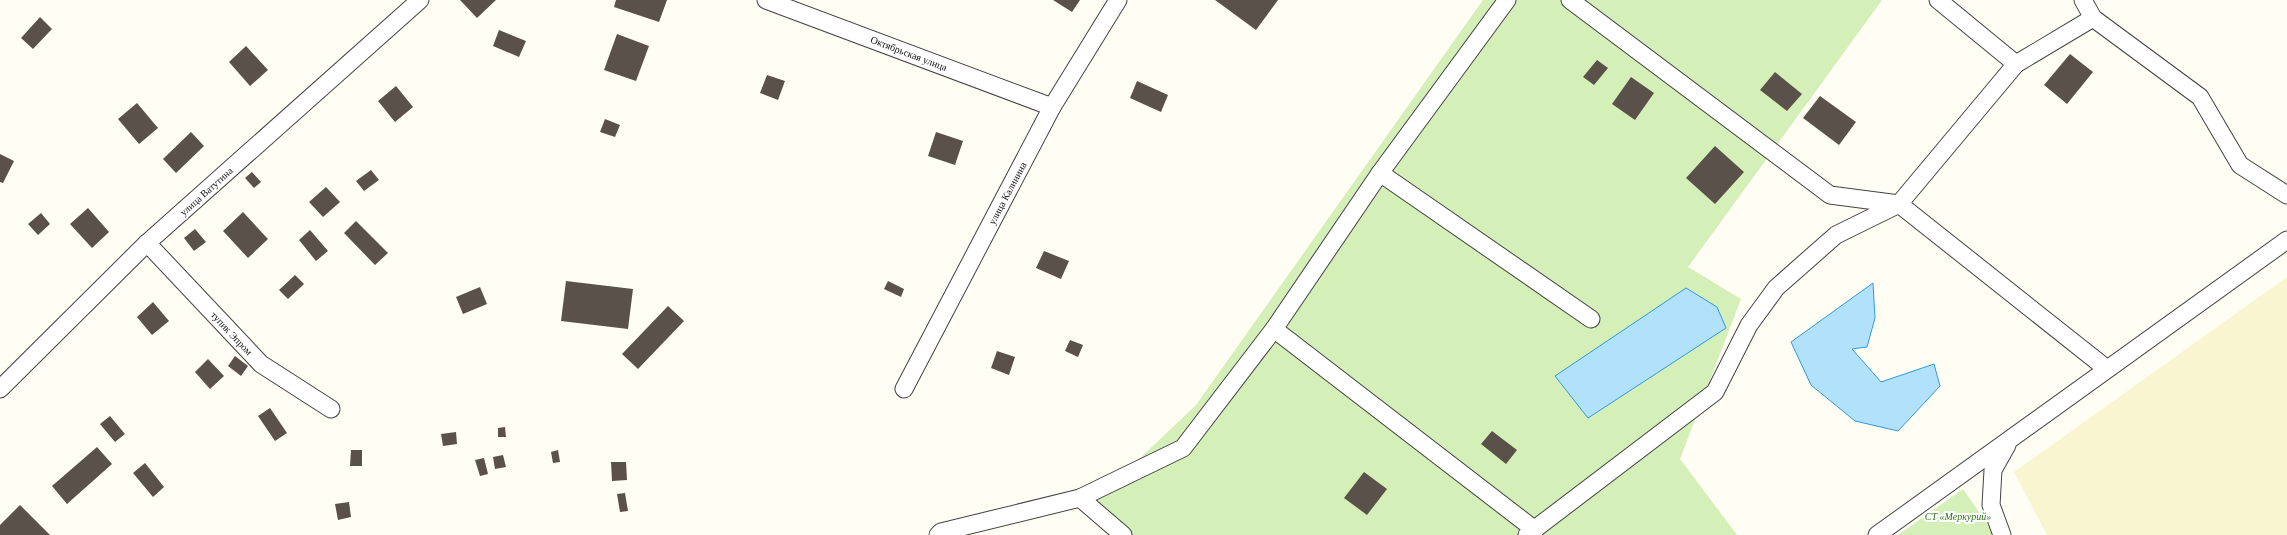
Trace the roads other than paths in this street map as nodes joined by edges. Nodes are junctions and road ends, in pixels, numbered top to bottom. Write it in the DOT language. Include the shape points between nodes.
graph roads {
  1 [pos="420,0"];
  2 [pos="766,0"];
  3 [pos="1118,0"];
  4 [pos="1507,0"];
  5 [pos="1570,0"];
  6 [pos="1938,0"];
  7 [pos="2083,0"];
  8 [pos="2093,18"];
  9 [pos="2016,64"];
  10 [pos="1052,107"];
  11 [pos="1380,173"];
  12 [pos="2287,195"];
  13 [pos="1899,204"];
  14 [pos="2287,240"];
  15 [pos="147,243"];
  16 [pos="1591,320"];
  17 [pos="1274,329"];
  18 [pos="2107,369"];
  19 [pos="0,389"];
  20 [pos="904,389"];
  21 [pos="331,408"];
  22 [pos="2010,440"];
  23 [pos="1080,498"];
  24 [pos="1531,532"];
  25 [pos="938,535"];
  26 [pos="1123,535"];
  27 [pos="1877,535"];
  28 [pos="2002,535"];
  1 -- 15 [label="street, улица Ватутина"];
  2 -- 10 [label="street, Октябрьская улица"];
  3 -- 10 [label="street, улица Калинина"];
  4 -- 11 [label="street"];
  5 -- 13 [label="street" via="1830,195"];
  6 -- 9 [label="street"];
  7 -- 8 [label="street"];
  8 -- 9 [label="street"];
  8 -- 12 [label="street" via="2200,97 2240,165"];
  9 -- 13 [label="street"];
  10 -- 20 [label="street, улица Калинина"];
  11 -- 16 [label="street"];
  11 -- 17 [label="street"];
  13 -- 18 [label="street"];
  13 -- 24 [label="street" via="1836,235 1782,283 1749,325 1715,392"];
  14 -- 18 [label="street"];
  15 -- 19 [label="street, улица Ватутина"];
  15 -- 21 [label="street, тупик Эпром" via="261,364"];
  17 -- 23 [label="street" via="1183,448"];
  17 -- 24 [label="street"];
  18 -- 22 [label="street"];
  22 -- 27 [label="street"];
  22 -- 28 [label="street" via="1993,470 1991,505"];
  23 -- 25 [label="street" via="941,532"];
  23 -- 26 [label="street"];
}
